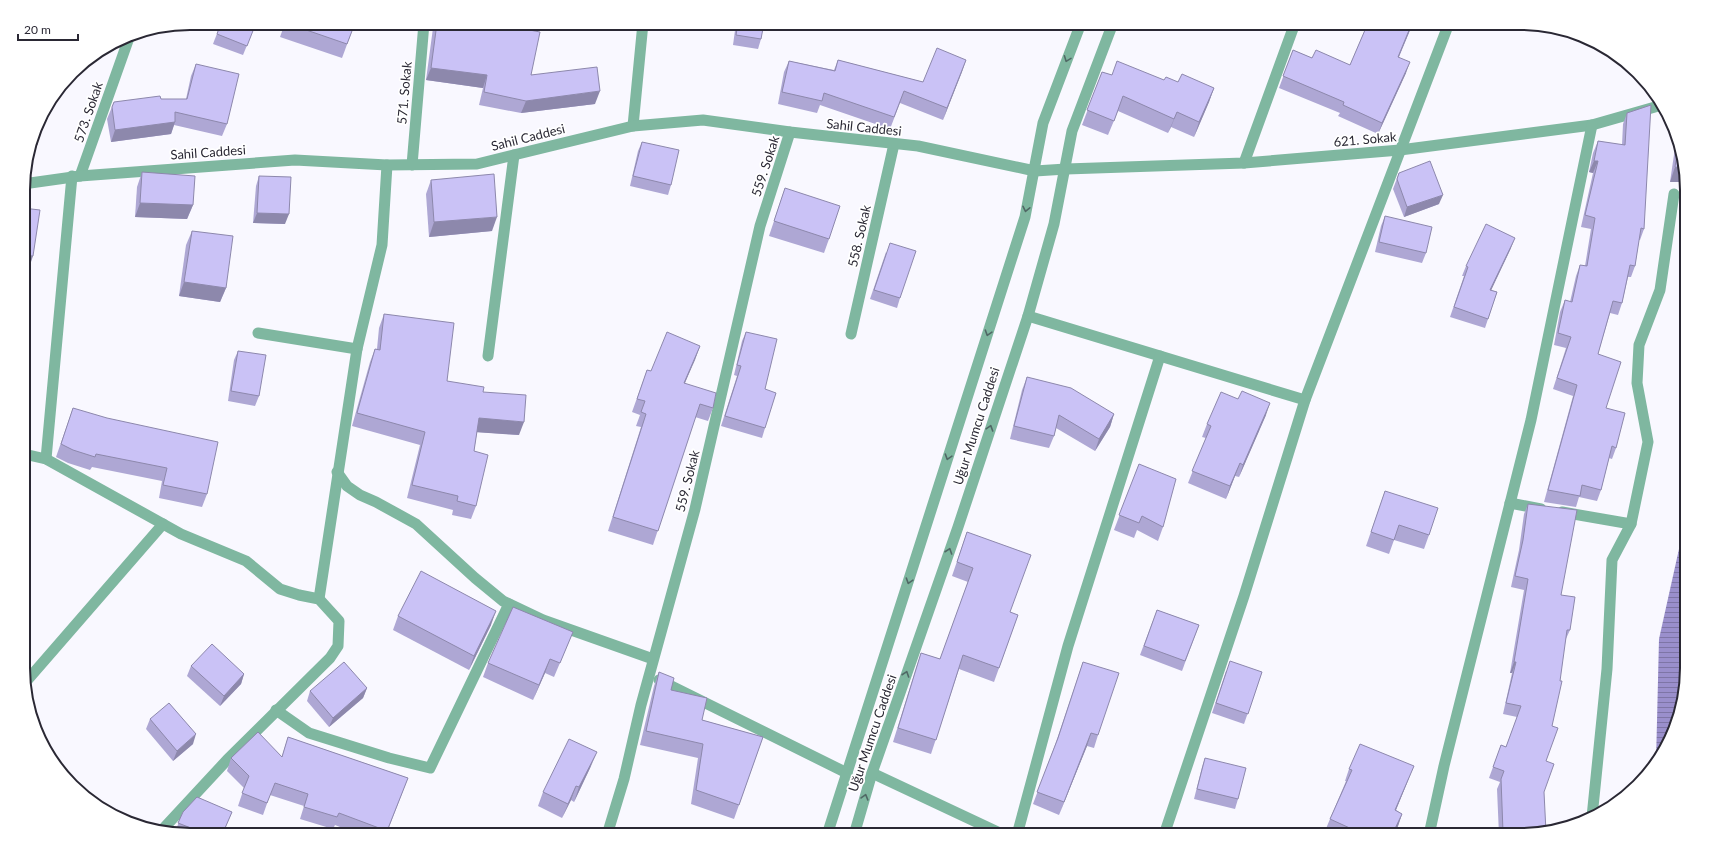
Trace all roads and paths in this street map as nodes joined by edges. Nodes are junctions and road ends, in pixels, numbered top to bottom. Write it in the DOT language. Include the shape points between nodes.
graph roads {
  1 [pos="423,30"];
  2 [pos="642,30"];
  3 [pos="1078,30"];
  4 [pos="1109,30"];
  5 [pos="1292,30"];
  6 [pos="1446,30"];
  7 [pos="127,43"];
  8 [pos="1657,107"];
  9 [pos="1592,125"];
  10 [pos="633,126"];
  11 [pos="790,132"];
  12 [pos="894,144"];
  13 [pos="1400,150"];
  14 [pos="514,155"];
  15 [pos="1244,163"];
  16 [pos="412,164"];
  17 [pos="387,165"];
  18 [pos="1066,169"];
  19 [pos="1035,171"];
  20 [pos="76,176"];
  21 [pos="30,183"];
  22 [pos="1674,194"];
  23 [pos="1028,316"];
  24 [pos="258,333"];
  25 [pos="851,334"];
  26 [pos="357,349"];
  27 [pos="488,356"];
  28 [pos="1160,356"];
  29 [pos="1305,400"];
  30 [pos="30,455"];
  31 [pos="46,459"];
  32 [pos="337,472"];
  33 [pos="1510,503"];
  34 [pos="163,524"];
  35 [pos="1631,524"];
  36 [pos="319,599"];
  37 [pos="509,604"];
  38 [pos="653,659"];
  39 [pos="649,675"];
  40 [pos="30,677"];
  41 [pos="276,710"];
  42 [pos="847,773"];
  43 [pos="872,773"];
  44 [pos="1593,811"];
  45 [pos="166,826"];
  46 [pos="609,828"];
  47 [pos="829,828"];
  48 [pos="856,828"];
  49 [pos="989,828"];
  50 [pos="1019,828"];
  51 [pos="1166,828"];
  52 [pos="1431,828"];
  1 -- 16 [label="street, 571. Sokak"];
  2 -- 10 [label="street"];
  3 -- 19 [label="street, Uğur Mumcu Caddesi, one-way" via="1043,123"];
  4 -- 18 [label="street, Uğur Mumcu Caddesi" via="1072,131"];
  5 -- 15 [label="street"];
  6 -- 13 [label="street"];
  7 -- 20 [label="street, 573. Sokak"];
  8 -- 9 [label="street, 621. Sokak"];
  9 -- 13 [label="street, 621. Sokak"];
  9 -- 33 [label="street" via="1531,420"];
  10 -- 11 [label="street, Sahil Caddesi" via="703,120"];
  10 -- 14 [label="street, Sahil Caddesi"];
  11 -- 12 [label="street, Sahil Caddesi"];
  11 -- 38 [label="street, 559. Sokak" via="760,226 695,509"];
  12 -- 19 [label="street, Sahil Caddesi" via="918,146"];
  12 -- 25 [label="street, 558. Sokak"];
  13 -- 15 [label="street, 621. Sokak"];
  13 -- 29 [label="street"];
  14 -- 16 [label="street, Sahil Caddesi" via="477,164"];
  14 -- 27 [label="street"];
  15 -- 18 [label="street, 621. Sokak"];
  16 -- 17 [label="street, Sahil Caddesi"];
  17 -- 20 [label="street, Sahil Caddesi" via="295,160"];
  17 -- 26 [label="street" via="382,245"];
  18 -- 19 [label="street, Sahil Caddesi"];
  18 -- 23 [label="street, Uğur Mumcu Caddesi" via="1054,224"];
  19 -- 42 [label="street, Uğur Mumcu Caddesi, one-way" via="1025,217"];
  20 -- 21 [label="street, Sahil Caddesi"];
  20 -- 31 [label="street, 573. Sokak"];
  22 -- 35 [label="street" via="1660,290 1639,345 1637,382 1648,442"];
  23 -- 28 [label="street"];
  43 -- 23 [label="street, Uğur Mumcu Caddesi, one-way"];
  24 -- 26 [label="street"];
  26 -- 32 [label="street"];
  28 -- 29 [label="street"];
  28 -- 50 [label="street" via="1068,646"];
  29 -- 51 [label="street" via="1242,604"];
  30 -- 31 [label="street"];
  31 -- 34 [label="street"];
  32 -- 36 [label="street"];
  32 -- 37 [label="street" via="347,486 360,495 416,524 475,578"];
  33 -- 35 [label="street"];
  33 -- 52 [label="street"];
  34 -- 36 [label="street" via="246,561 280,589"];
  34 -- 40 [label="street"];
  35 -- 44 [label="street" via="1612,560 1607,669"];
  36 -- 41 [label="street" via="339,621 338,646 330,658"];
  37 -- 38 [label="street" via="543,620"];
  37 -- 41 [label="street" via="430,768 309,733"];
  38 -- 39 [label="street, 559. Sokak"];
  39 -- 42 [label="street"];
  39 -- 46 [label="street, 559. Sokak"];
  41 -- 45 [label="street"];
  42 -- 47 [label="street, Uğur Mumcu Caddesi"];
  48 -- 43 [label="street, Uğur Mumcu Caddesi, one-way"];
  43 -- 49 [label="street"];
}
